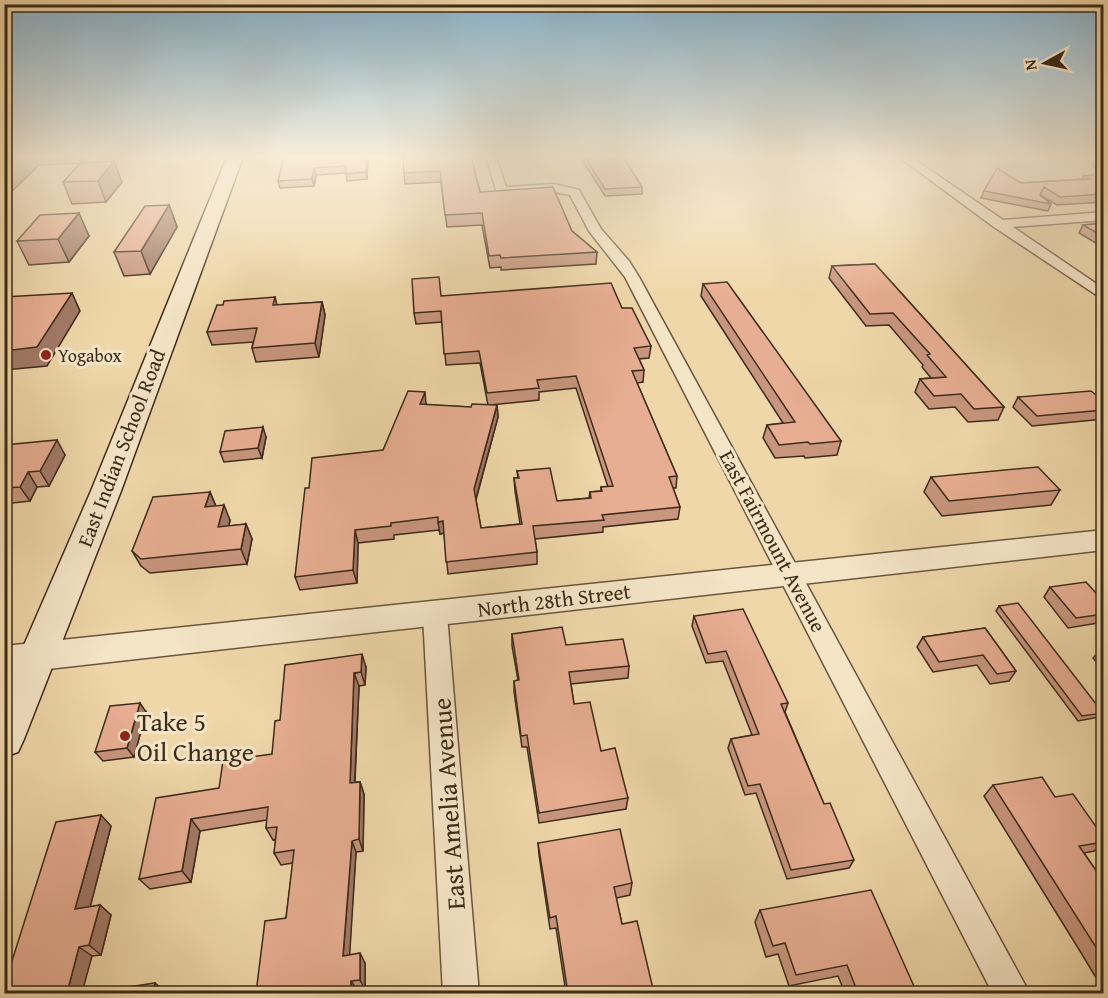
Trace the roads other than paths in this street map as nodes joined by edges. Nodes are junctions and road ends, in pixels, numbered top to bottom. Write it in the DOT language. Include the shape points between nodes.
graph roads {
  1 [pos="218,204"];
  2 [pos="581,204"];
  3 [pos="970,204"];
  4 [pos="1104,216"];
  5 [pos="999,224"];
  6 [pos="1104,296"];
  7 [pos="1104,540"];
  8 [pos="789,574"];
  9 [pos="435,615"];
  10 [pos="21,658"];
  11 [pos="4,739"];
  12 [pos="461,993"];
  13 [pos="1012,993"];
  1 -- 10 [label="main road, East Indian School Road" via="106,491"];
  2 -- 8 [label="street, East Fairmount Avenue" via="595,231 628,270"];
  3 -- 5 [label="street"];
  4 -- 5 [label="street"];
  5 -- 6 [label="street"];
  7 -- 8 [label="street, North 28th Street"];
  8 -- 9 [label="street, North 28th Street"];
  8 -- 13 [label="street, East Fairmount Avenue"];
  9 -- 10 [label="street, North 28th Street"];
  9 -- 12 [label="street, East Amelia Avenue"];
  10 -- 11 [label="main road, East Indian School Road"];
}
